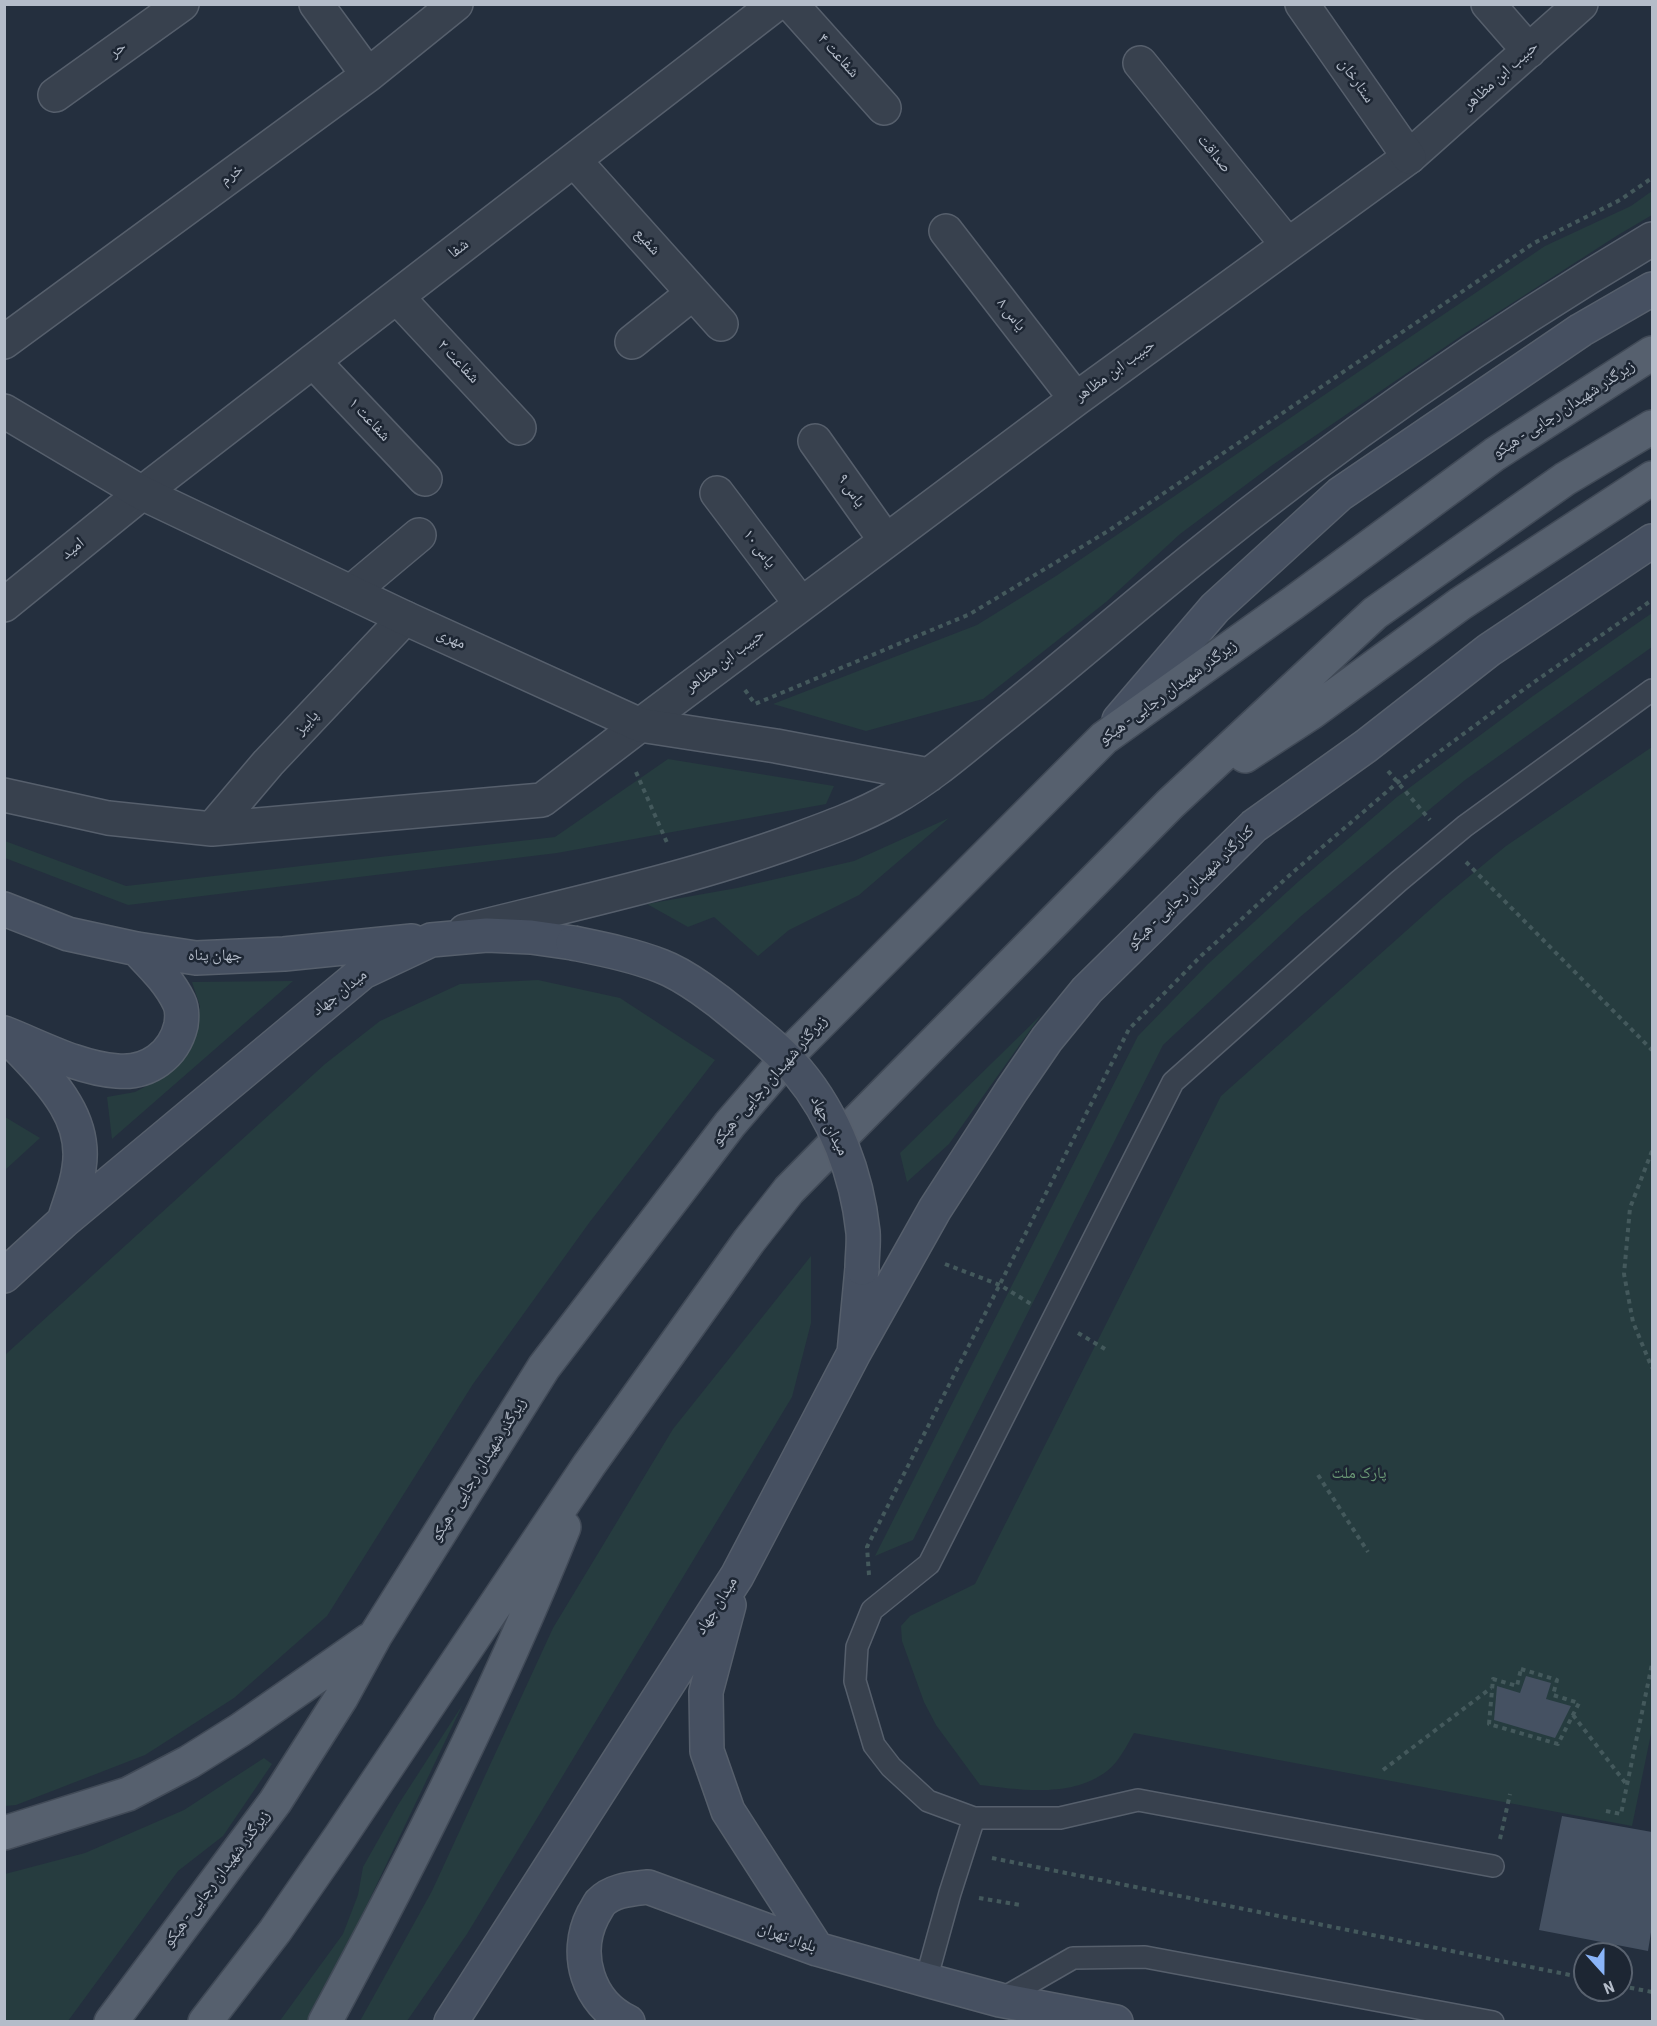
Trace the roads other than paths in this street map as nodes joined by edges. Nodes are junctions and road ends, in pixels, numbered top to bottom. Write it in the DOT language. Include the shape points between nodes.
graph roads {
  1 [pos="182,4"];
  2 [pos="316,4"];
  3 [pos="456,4"];
  4 [pos="776,4"];
  5 [pos="791,4"];
  6 [pos="1302,4"];
  7 [pos="1488,4"];
  8 [pos="1581,4"];
  9 [pos="1529,51"];
  10 [pos="1140,63"];
  11 [pos="368,75"];
  12 [pos="55,95"];
  13 [pos="884,108"];
  14 [pos="1409,157"];
  15 [pos="574,160"];
  16 [pos="946,231"];
  17 [pos="1653,239"];
  18 [pos="1287,244"];
  19 [pos="1653,289"];
  20 [pos="693,293"];
  21 [pos="397,297"];
  22 [pos="721,324"];
  23 [pos="4,342"];
  24 [pos="632,342"];
  25 [pos="1653,353"];
  26 [pos="313,361"];
  27 [pos="1076,399"];
  28 [pos="4,411"];
  29 [pos="1653,427"];
  30 [pos="519,428"];
  31 [pos="815,441"];
  32 [pos="1653,478"];
  33 [pos="425,479"];
  34 [pos="142,493"];
  35 [pos="717,493"];
  36 [pos="419,535"];
  37 [pos="886,541"];
  38 [pos="1653,542"];
  39 [pos="351,592"];
  40 [pos="801,604"];
  41 [pos="4,605"];
  42 [pos="405,618"];
  43 [pos="1653,690"];
  44 [pos="631,732"];
  45 [pos="1104,738"];
  46 [pos="929,775"];
  47 [pos="4,795"];
  48 [pos="1170,804"];
  49 [pos="212,829"];
  50 [pos="4,909"];
  51 [pos="431,939"];
  52 [pos="137,949"];
  53 [pos="4,1033"];
  54 [pos="64,1221"];
  55 [pos="4,1276"];
  56 [pos="854,1353"];
  57 [pos="589,1465"];
  58 [pos="737,1576"];
  59 [pos="375,1636"];
  60 [pos="974,1818"];
  61 [pos="4,1833"];
  62 [pos="1493,1866"];
  63 [pos="817,1949"];
  64 [pos="926,1980"];
  65 [pos="1000,2000"];
  66 [pos="111,2022"];
  67 [pos="205,2022"];
  68 [pos="325,2022"];
  69 [pos="451,2022"];
  70 [pos="628,2022"];
  71 [pos="1116,2022"];
  72 [pos="1493,2022"];
  1 -- 12 [label="street, حر"];
  2 -- 11 [label="street"];
  3 -- 11 [label="street, خرم"];
  4 -- 15 [label="street, شفا"];
  5 -- 13 [label="street, شفاعت ۴"];
  6 -- 14 [label="street, ستارخان"];
  7 -- 9 [label="street"];
  8 -- 9 [label="street, حبیب ابن مظاهر"];
  9 -- 14 [label="street, حبیب ابن مظاهر"];
  10 -- 18 [label="street, صداقت"];
  11 -- 23 [label="street, خرم"];
  14 -- 18 [label="street, حبیب ابن مظاهر"];
  15 -- 20 [label="street, شفیع"];
  15 -- 21 [label="street, شفا"];
  16 -- 27 [label="street, یاس ۸"];
  17 -- 46 [label="street" via="1575,285 1356,433 1194,558"];
  18 -- 27 [label="street, حبیب ابن مظاهر"];
  19 -- 45 [label="main road" via="1581,330 1340,494 1215,608"];
  20 -- 22 [label="street, شفیع"];
  20 -- 24 [label="street"];
  21 -- 26 [label="street, شفا"];
  21 -- 30 [label="street, شفاعت ۲"];
  25 -- 45 [label="main road, زیرگذر شهیدان رجایی - هپکو" via="1496,454"];
  26 -- 33 [label="street, شفاعت ۱"];
  26 -- 34 [label="street, شفا"];
  27 -- 37 [label="street, حبیب ابن مظاهر"];
  28 -- 34 [label="street, مهری"];
  29 -- 48 [label="main road" via="1565,479 1376,613"];
  31 -- 37 [label="street, یاس ۹"];
  32 -- 48 [label="main road" via="1460,604 1311,713"];
  34 -- 39 [label="street, مهری"];
  34 -- 41 [label="street, امید"];
  35 -- 40 [label="street, یاس ۱۰"];
  36 -- 39 [label="street"];
  37 -- 40 [label="street, حبیب ابن مظاهر"];
  38 -- 56 [label="main road, کنارگذر شهیدان رجایی - هپکو" via="1489,650 1366,746 1254,826 1087,990 1012,1090 911,1250"];
  39 -- 42 [label="street, مهری"];
  40 -- 44 [label="street, حبیب ابن مظاهر"];
  42 -- 44 [label="street, مهری"];
  42 -- 49 [label="street, پاییز" via="268,763"];
  43 -- 60 [label="lane" via="1399,881 1173,1082 929,1564 872,1610 857,1647 855,1681 874,1745 891,1767 928,1801"];
  44 -- 46 [label="street, مهری" via="776,746"];
  44 -- 49 [label="street, حبیب ابن مظاهر" via="542,800"];
  45 -- 59 [label="main road, زیرگذر شهیدان رجایی - هپکو" via="798,1045 730,1124 544,1367"];
  46 -- 51 [label="street" via="847,821 761,853"];
  47 -- 49 [label="street, حبیب ابن مظاهر" via="108,818"];
  48 -- 57 [label="main road" via="789,1190"];
  50 -- 52 [label="main road, جهان پناه" via="68,934"];
  51 -- 52 [label="main road, جهان پناه" via="284,954 196,958"];
  51 -- 54 [label="main road, میدان جهاد" via="363,972"];
  51 -- 56 [label="main road, میدان جهاد, bridge" via="531,937 618,953 663,967 715,998 767,1041 798,1072 820,1104 844,1151 855,1187 863,1232"];
  52 -- 53 [label="main road" via="164,977 180,1004 179,1033 172,1048 159,1060 140,1069 93,1068"];
  53 -- 54 [label="main road" via="54,1086 76,1126 80,1168"];
  54 -- 55 [label="main road, میدان جهاد"];
  56 -- 58 [label="main road, میدان جهاد"];
  57 -- 67 [label="main road" via="340,1837"];
  57 -- 68 [label="main road" via="528,1616"];
  58 -- 63 [label="main road" via="706,1692 707,1751 728,1811"];
  58 -- 69 [label="main road, میدان جهاد"];
  59 -- 61 [label="main road" via="189,1762 128,1794"];
  59 -- 66 [label="main road, زیرگذر شهیدان رجایی - هپکو" via="275,1802"];
  60 -- 62 [label="lane" via="1060,1818 1138,1800"];
  60 -- 64 [label="lane"];
  63 -- 64 [label="main road, بلوار تهران"];
  63 -- 70 [label="main road, بلوار تهران" via="648,1887 622,1890 601,1903 588,1926 584,1950 586,1974 598,1998"];
  64 -- 65 [label="main road, بلوار تهران"];
  65 -- 71 [label="main road, بلوار تهران"];
  65 -- 72 [label="lane" via="1073,1958 1145,1957"];
}
